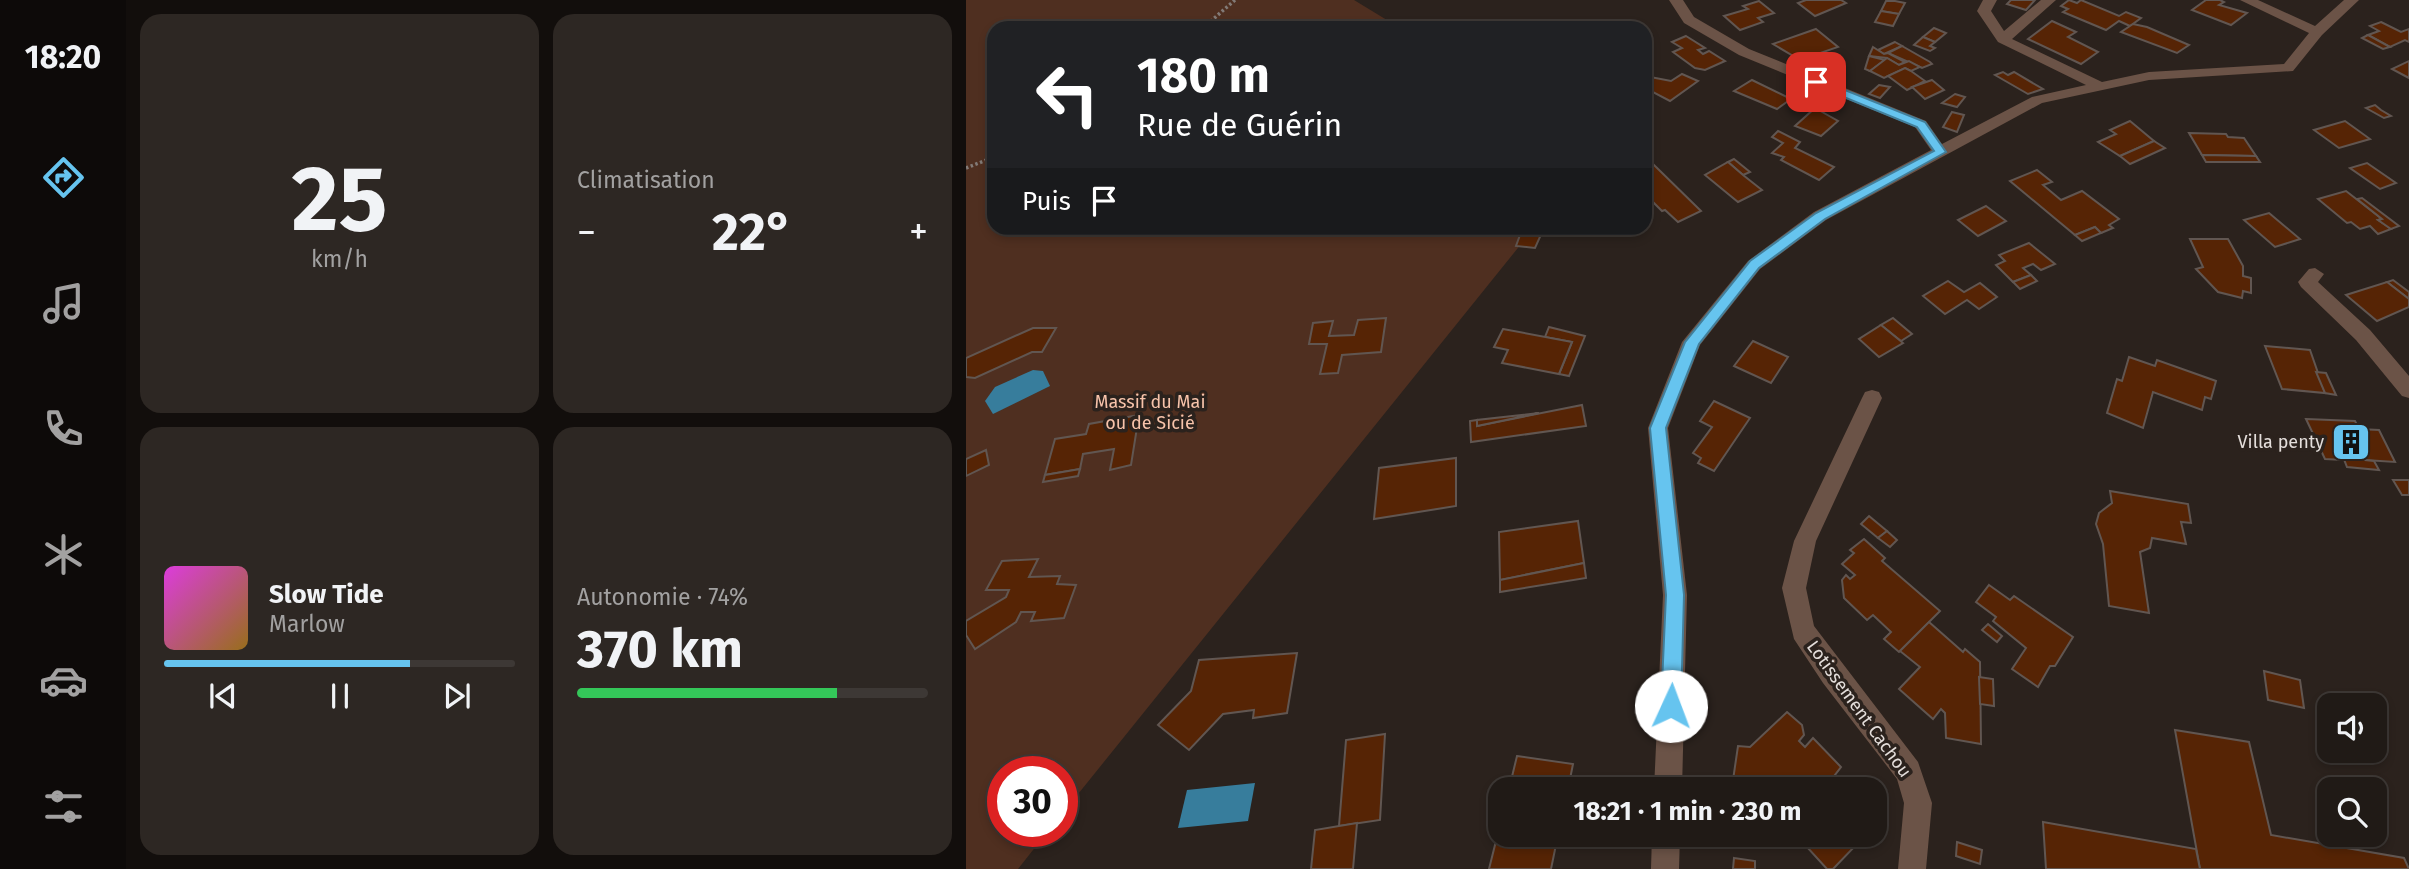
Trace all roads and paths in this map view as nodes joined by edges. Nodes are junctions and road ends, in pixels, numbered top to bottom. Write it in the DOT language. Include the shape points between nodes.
graph roads {
  1 [pos="1235,0"];
  2 [pos="1676,0"];
  3 [pos="1990,0"];
  4 [pos="2049,0"];
  5 [pos="2247,0"];
  6 [pos="2352,0"];
  7 [pos="1211,21"];
  8 [pos="2316,32"];
  9 [pos="2003,38"];
  10 [pos="2098,85"];
  11 [pos="1940,152"];
  12 [pos="987,160"];
  13 [pos="966,168"];
  14 [pos="2315,275"];
  15 [pos="2409,390"];
  16 [pos="1872,398"];
  17 [pos="1668,777"];
  18 [pos="1666,847"];
  19 [pos="1665,869"];
  20 [pos="1912,869"];
  1 -- 7 [label="path"];
  2 -- 11 [label="street" via="1689,20 1744,52 1921,124"];
  3 -- 9 [label="street" via="1984,11"];
  4 -- 9 [label="street"];
  5 -- 8 [label="street"];
  6 -- 8 [label="street"];
  8 -- 10 [label="street" via="2288,68 2162,75"];
  9 -- 10 [label="street"];
  10 -- 11 [label="street" via="2037,100"];
  11 -- 17 [label="street" via="1820,216 1754,265 1692,342 1658,428 1675,595"];
  12 -- 13 [label="path"];
  14 -- 15 [label="street" via="2307,282 2363,335"];
  16 -- 20 [label="street, Lotissement Cachou" via="1805,541 1794,588 1803,631 1908,772 1918,803"];
  18 -- 19 [label="street"];
}
